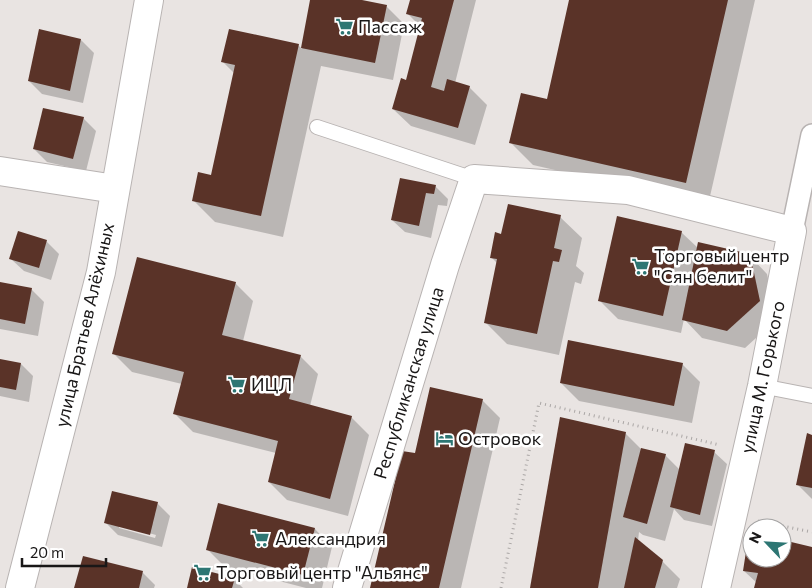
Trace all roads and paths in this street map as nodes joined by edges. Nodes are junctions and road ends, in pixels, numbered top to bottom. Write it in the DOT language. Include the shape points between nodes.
graph roads {
  1 [pos="149,0"];
  2 [pos="317,127"];
  3 [pos="812,135"];
  4 [pos="0,171"];
  5 [pos="474,180"];
  6 [pos="115,189"];
  7 [pos="792,230"];
  8 [pos="762,386"];
  9 [pos="812,396"];
  10 [pos="748,451"];
  11 [pos="733,516"];
  12 [pos="812,532"];
  13 [pos="20,588"];
  14 [pos="347,588"];
  15 [pos="501,588"];
  16 [pos="716,588"];
  1 -- 6 [label="street, улица Братьев Алёхиных"];
  2 -- 5 [label="lane"];
  3 -- 7 [label="street, улица М. Горького"];
  4 -- 6 [label="street"];
  5 -- 7 [label="street" via="628,190"];
  5 -- 14 [label="street, Республиканская улица"];
  6 -- 13 [label="street, улица Братьев Алёхиных" via="101,272"];
  7 -- 8 [label="street, улица М. Горького"];
  8 -- 9 [label="lane"];
  8 -- 10 [label="street, улица М. Горького"];
  10 -- 11 [label="street, улица М. Горького"];
  10 -- 15 [label="path" via="539,403"];
  11 -- 12 [label="path"];
  11 -- 16 [label="street, улица М. Горького"];
}
